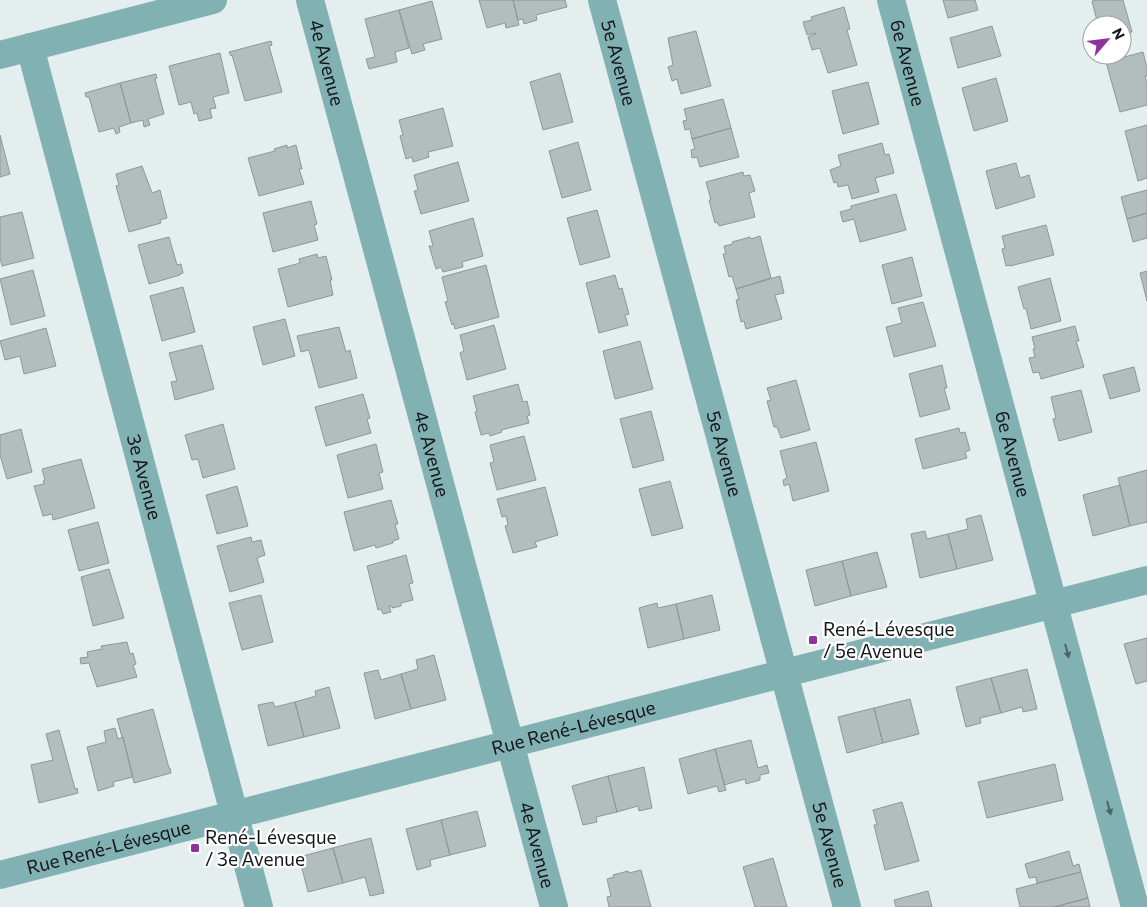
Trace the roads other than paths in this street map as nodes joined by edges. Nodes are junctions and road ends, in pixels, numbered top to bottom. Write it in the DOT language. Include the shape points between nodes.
graph roads {
  1 [pos="213,0"];
  2 [pos="310,0"];
  3 [pos="602,0"];
  4 [pos="891,0"];
  5 [pos="30,47"];
  6 [pos="0,55"];
  7 [pos="1147,580"];
  8 [pos="1054,604"];
  9 [pos="785,673"];
  10 [pos="509,743"];
  11 [pos="234,815"];
  12 [pos="0,875"];
  13 [pos="259,907"];
  14 [pos="554,907"];
  15 [pos="847,907"];
  16 [pos="1135,907"];
  1 -- 5 [label="street"];
  2 -- 10 [label="street, 4e Avenue"];
  3 -- 9 [label="street, 5e Avenue"];
  4 -- 8 [label="street, 6e Avenue"];
  5 -- 6 [label="street"];
  5 -- 11 [label="street, 3e Avenue"];
  7 -- 8 [label="street, Rue René-Lévesque"];
  8 -- 9 [label="street, Rue René-Lévesque"];
  8 -- 16 [label="street, 6e Avenue, one-way"];
  9 -- 10 [label="street, Rue René-Lévesque"];
  9 -- 15 [label="street, 5e Avenue"];
  10 -- 11 [label="street, Rue René-Lévesque"];
  10 -- 14 [label="street, 4e Avenue"];
  11 -- 12 [label="street, Rue René-Lévesque"];
  11 -- 13 [label="street, 3e Avenue"];
}
